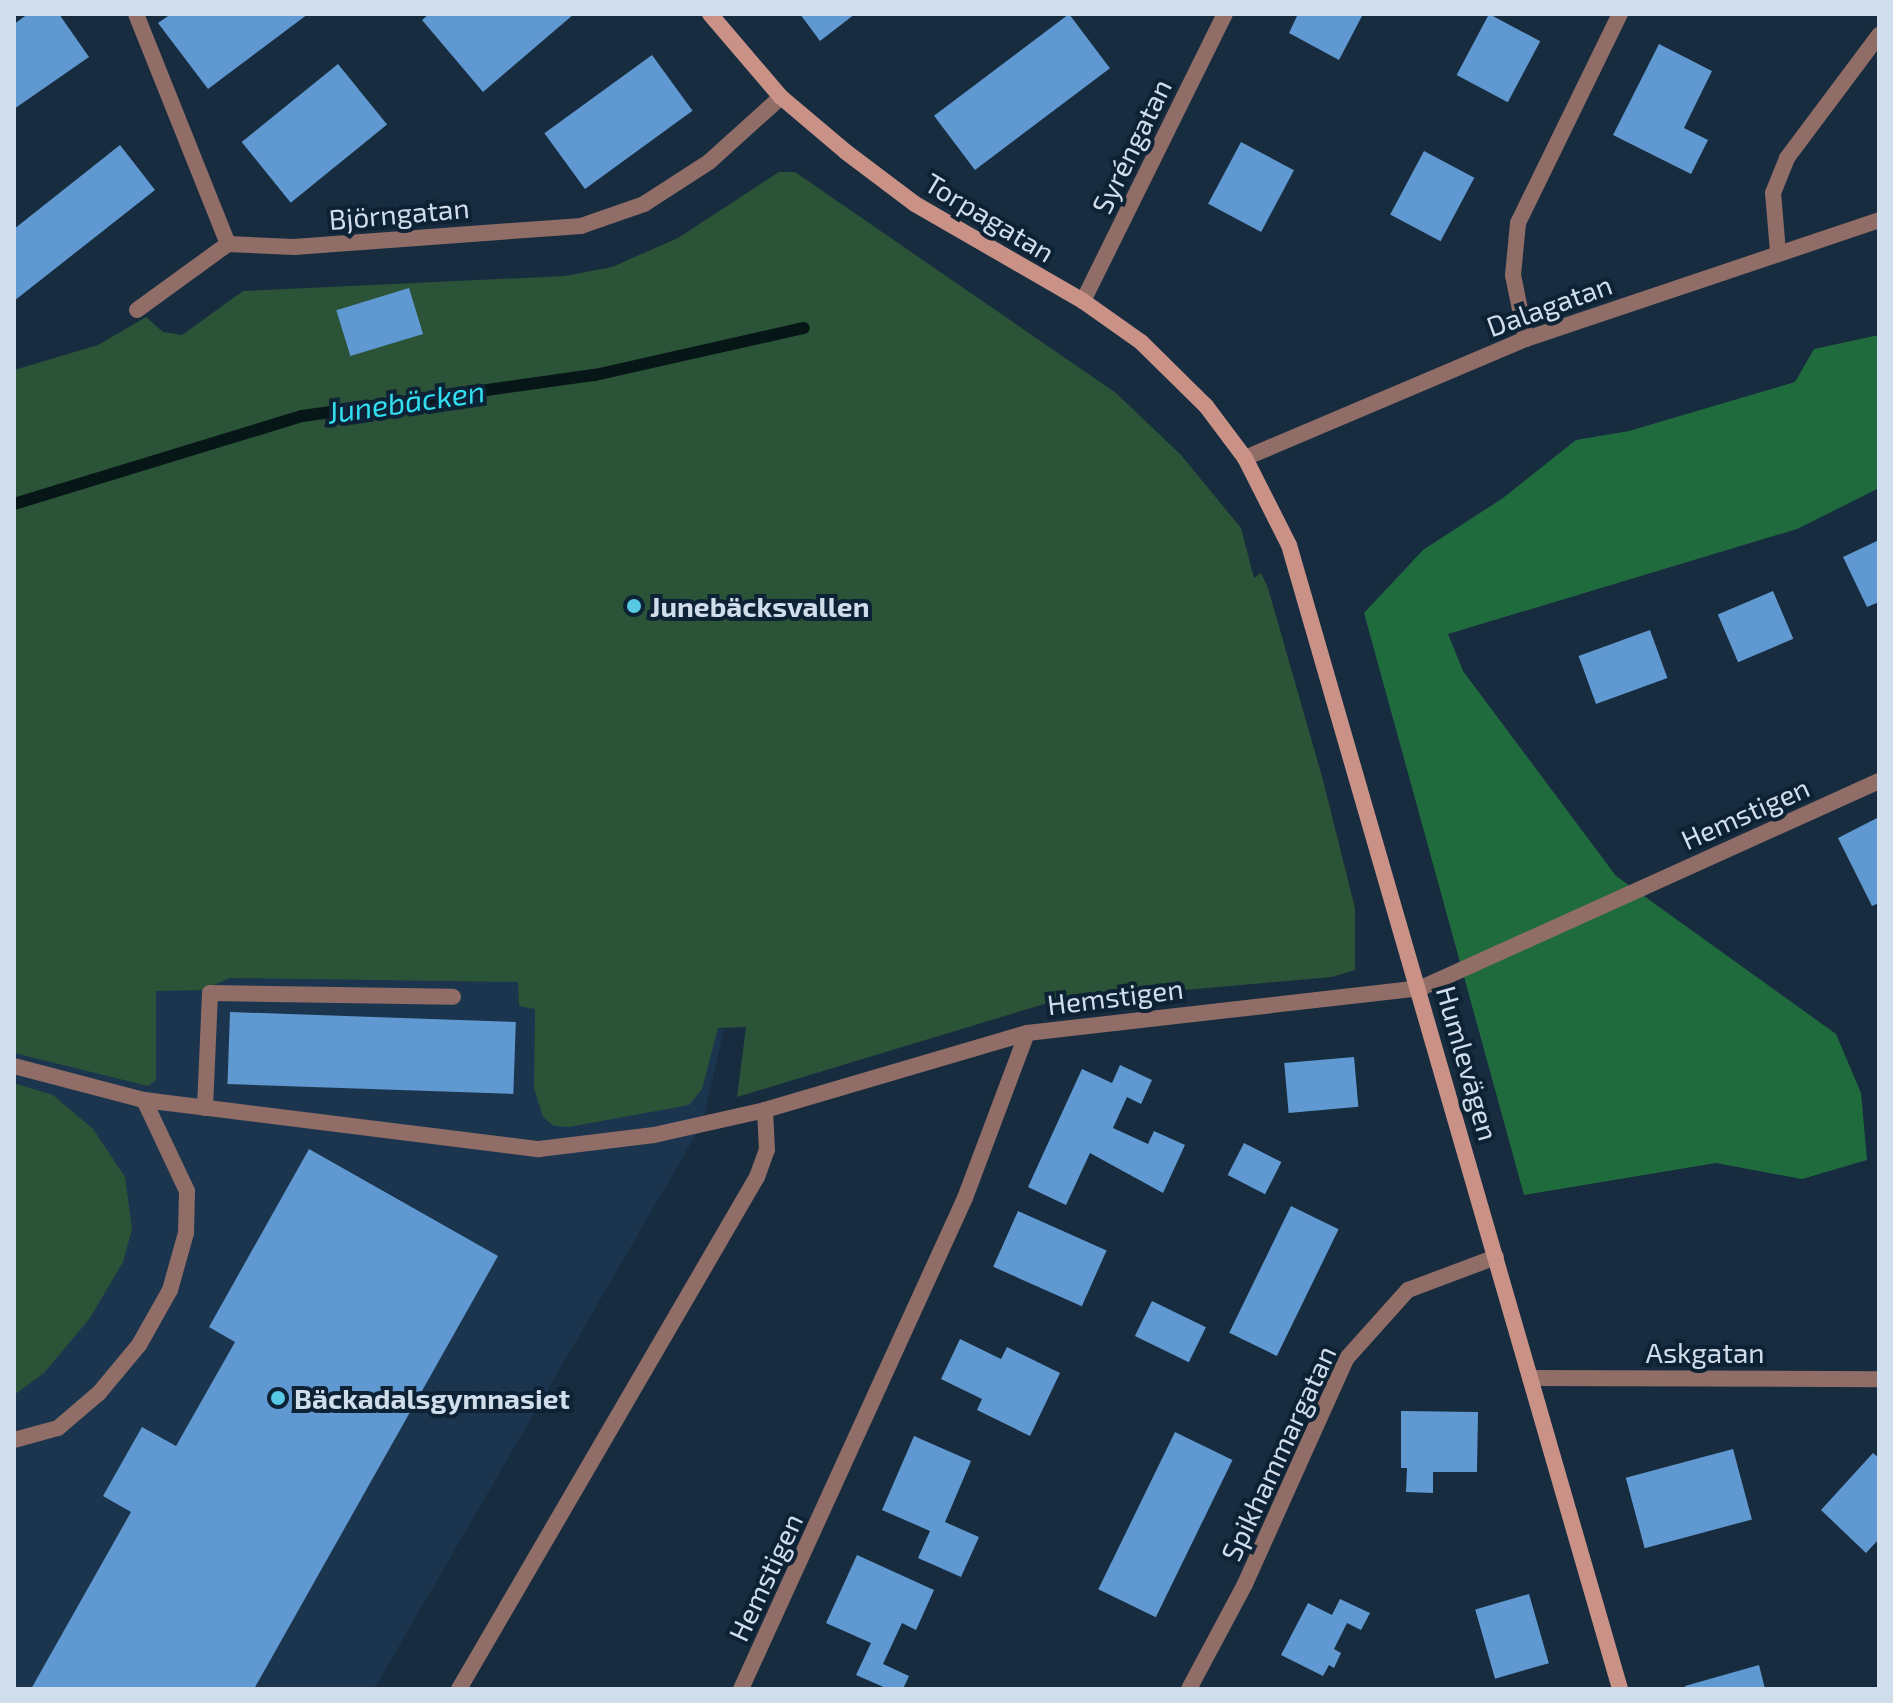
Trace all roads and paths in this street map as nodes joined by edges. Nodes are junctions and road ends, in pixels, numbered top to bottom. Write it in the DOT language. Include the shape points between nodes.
graph roads {
  1 [pos="136,14"];
  2 [pos="710,14"];
  3 [pos="1225,14"];
  4 [pos="1620,14"];
  5 [pos="1879,35"];
  6 [pos="781,97"];
  7 [pos="1879,220"];
  8 [pos="228,244"];
  9 [pos="1778,252"];
  10 [pos="1083,301"];
  11 [pos="137,310"];
  12 [pos="1526,339"];
  13 [pos="1245,458"];
  14 [pos="1879,781"];
  15 [pos="1421,988"];
  16 [pos="453,997"];
  17 [pos="1027,1033"];
  18 [pos="14,1066"];
  19 [pos="144,1100"];
  20 [pos="205,1108"];
  21 [pos="765,1110"];
  22 [pos="1496,1257"];
  23 [pos="1530,1378"];
  24 [pos="1879,1379"];
  25 [pos="14,1440"];
  26 [pos="459,1689"];
  27 [pos="741,1689"];
  28 [pos="1189,1689"];
  29 [pos="1620,1689"];
  1 -- 8 [label="street"];
  2 -- 6 [label="street, Torpagatan"];
  3 -- 10 [label="street, Syréngatan"];
  4 -- 12 [label="street" via="1518,223 1513,275"];
  5 -- 9 [label="street" via="1787,158 1773,193"];
  6 -- 8 [label="street, Björngatan" via="709,162 644,204 581,226 294,247"];
  6 -- 10 [label="street, Torpagatan" via="915,204"];
  7 -- 9 [label="street, Dalagatan"];
  8 -- 11 [label="street"];
  9 -- 12 [label="street, Dalagatan"];
  10 -- 13 [label="street, Torpagatan" via="1170,370 1206,406"];
  12 -- 13 [label="street, Dalagatan"];
  13 -- 15 [label="street, Humlevägen" via="1289,545"];
  14 -- 15 [label="street, Hemstigen"];
  15 -- 17 [label="street, Hemstigen"];
  15 -- 22 [label="street, Humlevägen"];
  16 -- 20 [label="street" via="210,993"];
  17 -- 21 [label="street"];
  17 -- 27 [label="street, Hemstigen" via="965,1198"];
  18 -- 19 [label="street"];
  19 -- 20 [label="street"];
  19 -- 25 [label="street" via="187,1191 186,1233 170,1290 139,1345 99,1393 58,1428"];
  20 -- 21 [label="street" via="539,1149 654,1135"];
  21 -- 26 [label="street" via="767,1150 757,1177"];
  22 -- 23 [label="street, Humlevägen"];
  22 -- 28 [label="street, Spikhammargatan" via="1408,1290 1346,1359 1245,1584"];
  23 -- 24 [label="street, Askgatan"];
  23 -- 29 [label="street, Humlevägen"];
}
